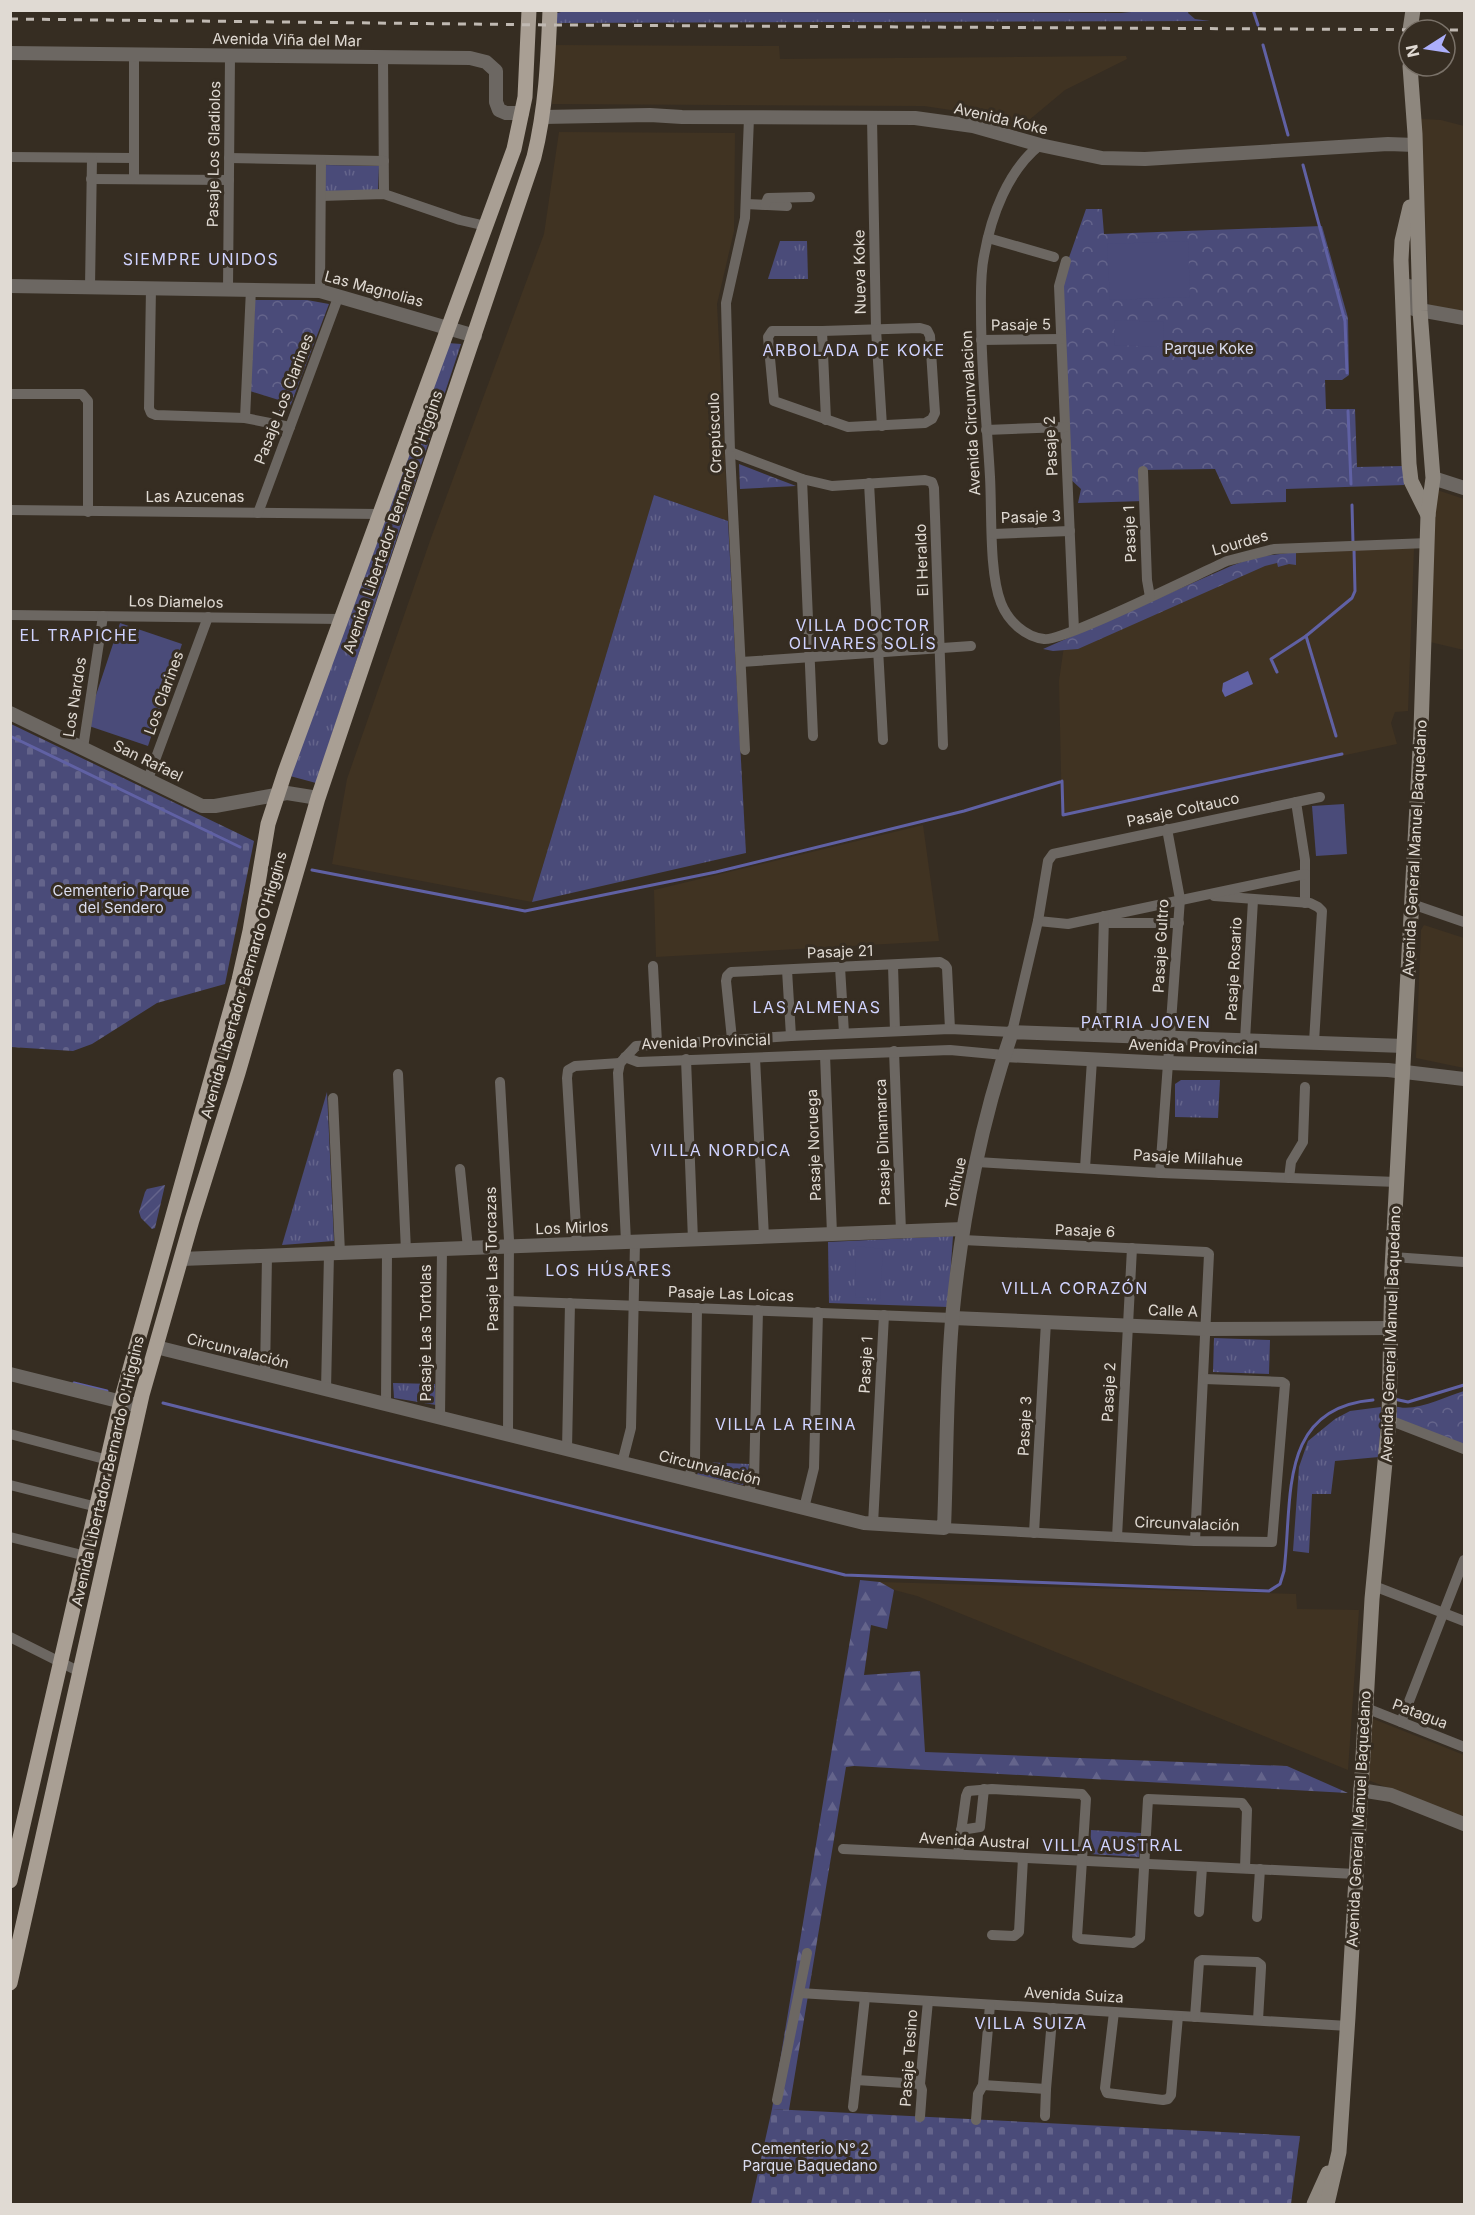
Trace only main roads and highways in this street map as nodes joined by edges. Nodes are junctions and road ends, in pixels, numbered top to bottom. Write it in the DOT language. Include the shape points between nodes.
graph roads {
  1 [pos="529,10"];
  2 [pos="550,10"];
  3 [pos="1411,78"];
  4 [pos="1415,181"];
  5 [pos="1428,515"];
  6 [pos="84,1654"];
  7 [pos="62,1656"];
  8 [pos="11,1879"];
  9 [pos="10,1983"];
  10 [pos="1339,2151"];
  11 [pos="1314,2205"];
  12 [pos="1327,2205"];
  1 -- 7 [label="main road, Avenida Libertador Bernardo O'Higgins" via="522,113 509,164 268,824 239,980 121,1401"];
  2 -- 6 [label="main road, Avenida Libertador Bernardo O'Higgins" via="543,117 534,158 318,798 140,1404"];
  3 -- 4 [label="main road, Avenida General Manuel Baquedano"];
  4 -- 5 [label="main road, Avenida General Manuel Baquedano" via="1433,478"];
  4 -- 5 [label="main road, Avenida General Manuel Baquedano" via="1401,260 1410,472"];
  5 -- 10 [label="main road, Avenida General Manuel Baquedano" via="1421,730 1393,1257 1389,1420 1365,1708"];
  6 -- 7 [label="main road"];
  6 -- 9 [label="main road, Avenida Libertador Bernardo O'Higgins"];
  7 -- 8 [label="main road, Avenida Libertador Bernardo O'Higgins"];
  10 -- 11 [label="main road, Avenida General Manuel Baquedano"];
  10 -- 12 [label="main road, Avenida General Manuel Baquedano"];
}
